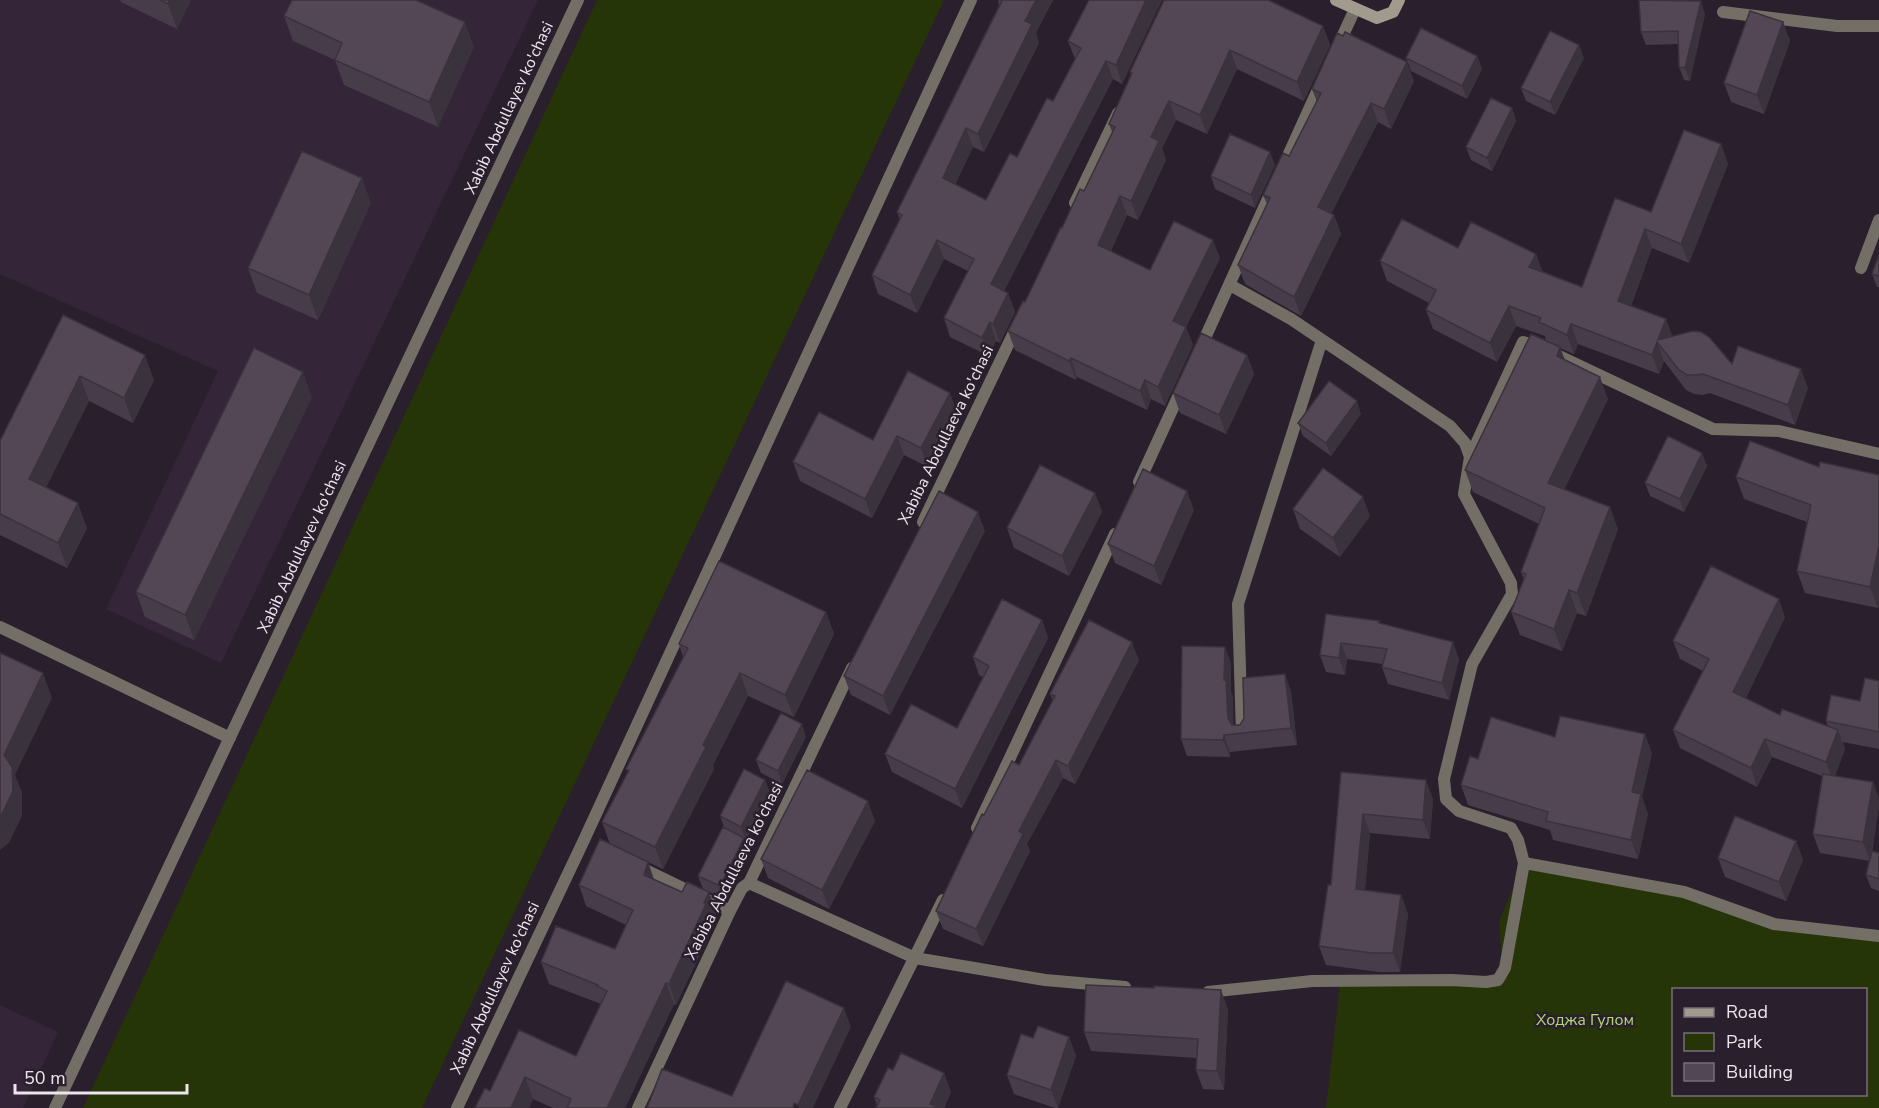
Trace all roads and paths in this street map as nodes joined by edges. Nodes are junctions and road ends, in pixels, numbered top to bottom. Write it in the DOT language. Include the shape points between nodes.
graph roads {
  1 [pos="578,0"];
  2 [pos="971,0"];
  3 [pos="1336,0"];
  4 [pos="1399,0"];
  5 [pos="1355,9"];
  6 [pos="1723,12"];
  7 [pos="1879,26"];
  8 [pos="1125,97"];
  9 [pos="1069,215"];
  10 [pos="1879,220"];
  11 [pos="1861,268"];
  12 [pos="1230,285"];
  13 [pos="1024,312"];
  14 [pos="1322,340"];
  15 [pos="1879,454"];
  16 [pos="1470,457"];
  17 [pos="1132,497"];
  18 [pos="1122,518"];
  19 [pos="917,535"];
  20 [pos="0,627"];
  21 [pos="855,661"];
  22 [pos="1242,735"];
  23 [pos="230,738"];
  24 [pos="972,840"];
  25 [pos="626,861"];
  26 [pos="1524,863"];
  27 [pos="750,883"];
  28 [pos="946,894"];
  29 [pos="730,911"];
  30 [pos="1879,936"];
  31 [pos="915,958"];
  32 [pos="1134,988"];
  33 [pos="1190,993"];
  34 [pos="55,1108"];
  35 [pos="457,1108"];
  36 [pos="638,1108"];
  37 [pos="840,1108"];
  1 -- 23 [label="street, Xabib Abdullayev ko'chasi"];
  2 -- 35 [label="street, Xabib Abdullayev ko'chasi" via="589,843"];
  3 -- 5 [label="street"];
  4 -- 5 [label="street" via="1393,12 1377,18"];
  5 -- 12 [label="street"];
  6 -- 7 [label="street" via="1837,26"];
  8 -- 9 [label="street"];
  10 -- 11 [label="street"];
  12 -- 14 [label="street"];
  12 -- 17 [label="street"];
  13 -- 19 [label="street, Xabiba Abdullaeva ko'chasi"];
  14 -- 16 [label="street" via="1450,426 1465,443"];
  14 -- 22 [label="street" via="1238,604"];
  15 -- 16 [label="street" via="1779,431 1713,429 1523,342"];
  16 -- 26 [label="street" via="1464,494 1511,583 1512,594 1472,664 1444,778 1446,799 1459,811 1511,828"];
  18 -- 24 [label="street"];
  20 -- 23 [label="street"];
  21 -- 27 [label="street, Xabiba Abdullaeva ko'chasi"];
  23 -- 34 [label="street, Xabib Abdullayev ko'chasi"];
  25 -- 29 [label="street"];
  26 -- 30 [label="street" via="1684,892 1774,924"];
  26 -- 33 [label="street" via="1505,968 1498,980 1312,981"];
  27 -- 29 [label="street, Xabiba Abdullaeva ko'chasi" via="741,888"];
  27 -- 31 [label="street"];
  28 -- 31 [label="street"];
  29 -- 36 [label="street, Xabiba Abdullaeva ko'chasi"];
  31 -- 32 [label="street" via="1045,980"];
  31 -- 37 [label="street"];
}
